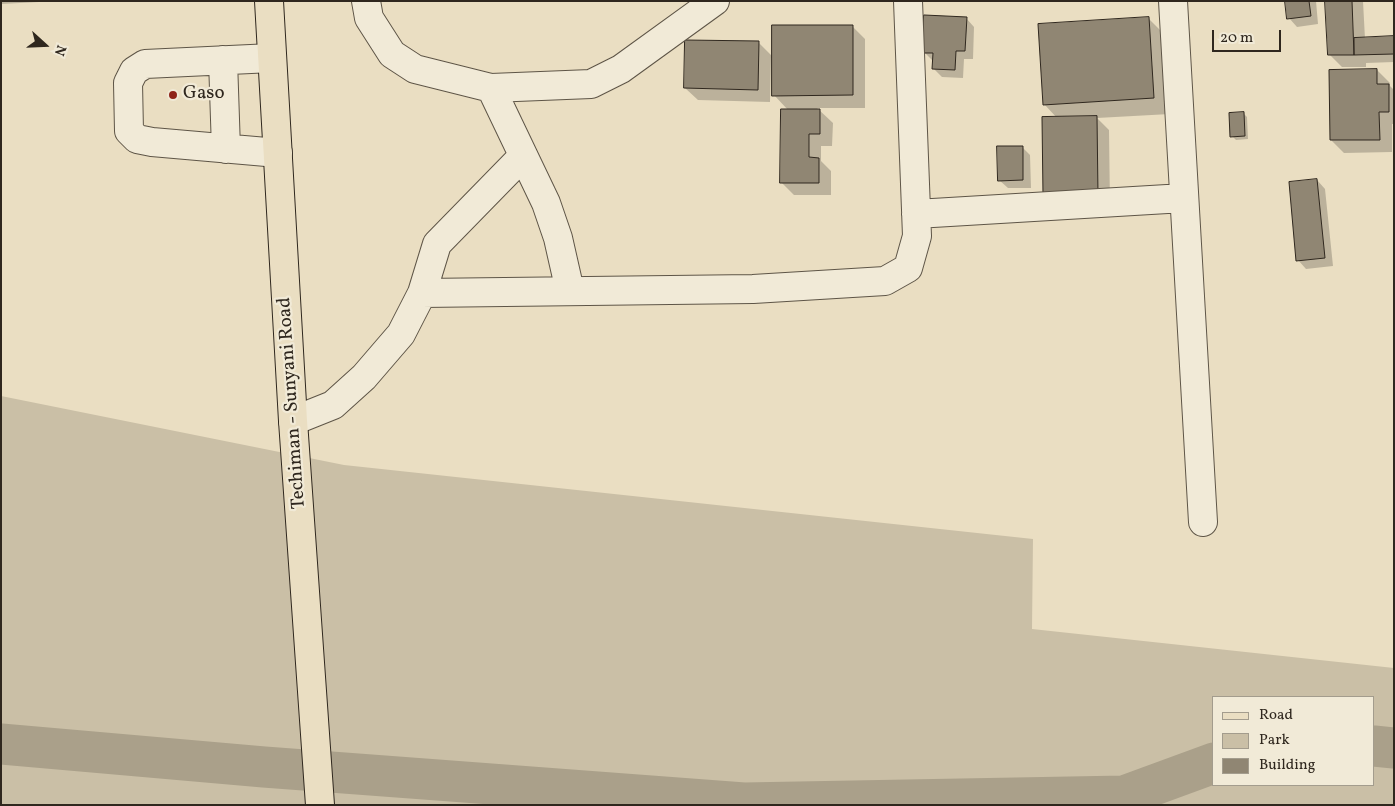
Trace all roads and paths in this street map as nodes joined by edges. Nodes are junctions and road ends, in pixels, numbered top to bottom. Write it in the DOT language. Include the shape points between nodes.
graph roads {
  1 [pos="269,1"];
  2 [pos="366,1"];
  3 [pos="715,1"];
  4 [pos="908,1"];
  5 [pos="1172,1"];
  6 [pos="272,58"];
  7 [pos="223,60"];
  8 [pos="491,88"];
  9 [pos="226,149"];
  10 [pos="278,154"];
  11 [pos="523,156"];
  12 [pos="1184,198"];
  13 [pos="916,214"];
  14 [pos="570,291"];
  15 [pos="422,293"];
  16 [pos="293,421"];
  17 [pos="1203,522"];
  18 [pos="320,805"];
  1 -- 6 [label="main road, Techiman - Sunyani Road"];
  2 -- 8 [label="street" via="369,18 392,54 415,70"];
  3 -- 8 [label="street" via="621,69 591,84"];
  4 -- 13 [label="street"];
  5 -- 12 [label="street"];
  6 -- 7 [label="street"];
  6 -- 10 [label="main road, Techiman - Sunyani Road"];
  7 -- 9 [label="street"];
  7 -- 9 [label="street" via="145,64 134,71 128,83 129,131 137,140"];
  8 -- 11 [label="street"];
  9 -- 10 [label="street"];
  10 -- 16 [label="main road, Techiman - Sunyani Road"];
  11 -- 14 [label="street" via="546,203"];
  11 -- 15 [label="street" via="437,244"];
  12 -- 13 [label="street"];
  12 -- 17 [label="street"];
  13 -- 14 [label="street" via="917,236 908,268 885,280 753,289"];
  14 -- 15 [label="street"];
  15 -- 16 [label="street" via="400,334 364,377 332,405"];
  16 -- 18 [label="main road, Techiman - Sunyani Road"];
}
